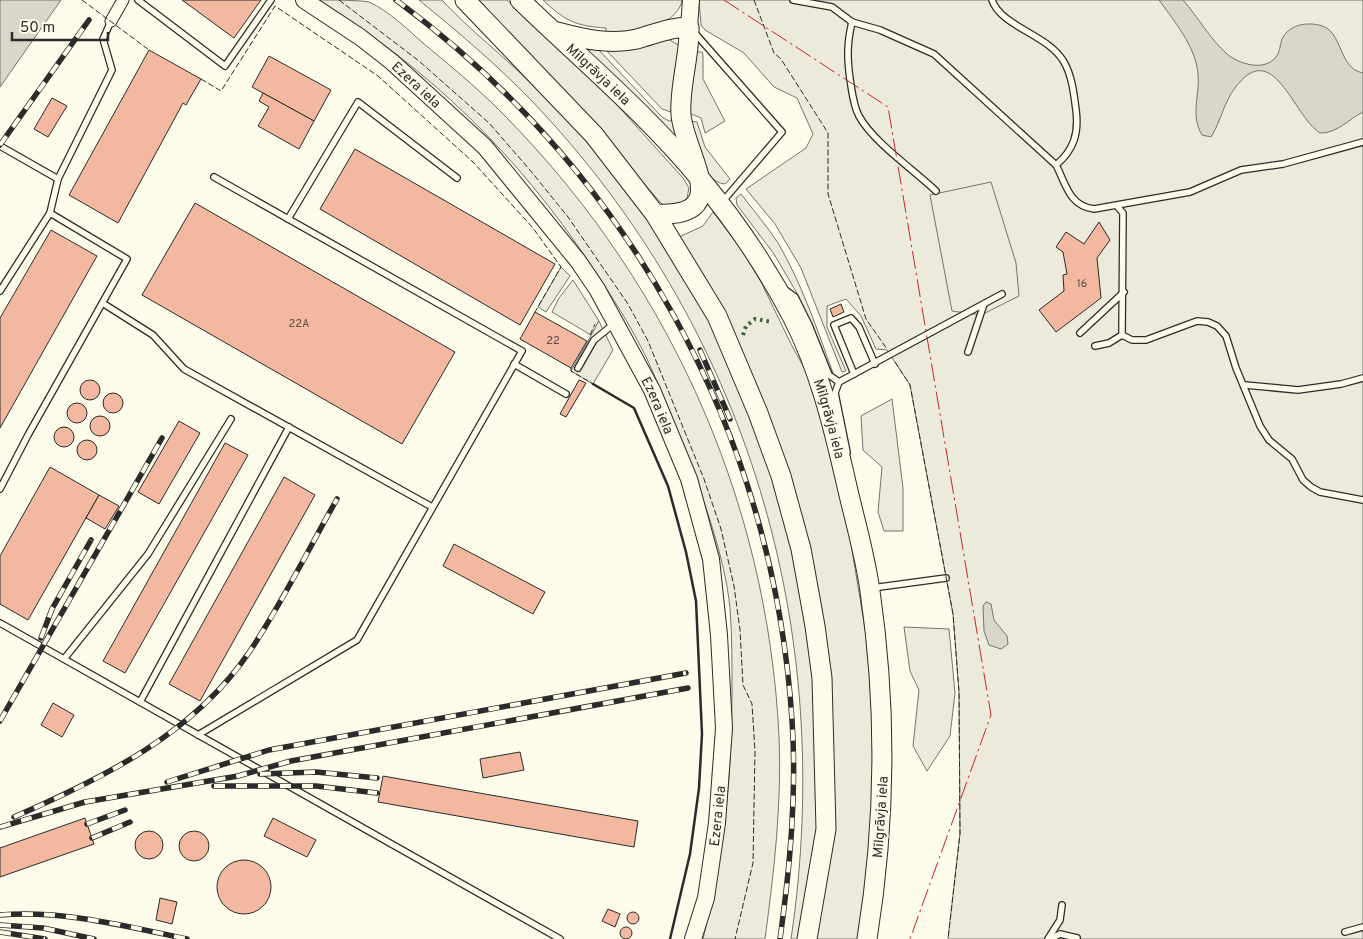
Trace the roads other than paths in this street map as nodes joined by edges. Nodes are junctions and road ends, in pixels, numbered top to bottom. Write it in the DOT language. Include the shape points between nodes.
graph roads {
  1 [pos="123,0"];
  2 [pos="138,0"];
  3 [pos="271,0"];
  4 [pos="304,0"];
  5 [pos="466,0"];
  6 [pos="520,0"];
  7 [pos="691,0"];
  8 [pos="792,0"];
  9 [pos="992,0"];
  10 [pos="845,16"];
  11 [pos="111,21"];
  12 [pos="852,22"];
  13 [pos="864,26"];
  14 [pos="689,27"];
  15 [pos="554,32"];
  16 [pos="849,36"];
  17 [pos="1363,142"];
  18 [pos="0,146"];
  19 [pos="1048,157"];
  20 [pos="1066,157"];
  21 [pos="1056,165"];
  22 [pos="1061,174"];
  23 [pos="214,177"];
  24 [pos="457,178"];
  25 [pos="58,179"];
  26 [pos="700,179"];
  27 [pos="936,191"];
  28 [pos="1127,204"];
  29 [pos="720,205"];
  30 [pos="1117,206"];
  31 [pos="50,213"];
  32 [pos="1123,213"];
  33 [pos="655,214"];
  34 [pos="288,219"];
  35 [pos="772,280"];
  36 [pos="0,291"];
  37 [pos="1124,292"];
  38 [pos="1002,294"];
  39 [pos="104,304"];
  40 [pos="984,304"];
  41 [pos="617,322"];
  42 [pos="1080,333"];
  43 [pos="1122,336"];
  44 [pos="1095,346"];
  45 [pos="968,352"];
  46 [pos="514,364"];
  47 [pos="875,364"];
  48 [pos="578,368"];
  49 [pos="854,374"];
  50 [pos="1363,378"];
  51 [pos="839,382"];
  52 [pos="1245,385"];
  53 [pos="566,394"];
  54 [pos="231,419"];
  55 [pos="289,427"];
  56 [pos="846,482"];
  57 [pos="0,489"];
  58 [pos="1363,500"];
  59 [pos="432,507"];
  60 [pos="946,578"];
  61 [pos="870,588"];
  62 [pos="0,622"];
  63 [pos="64,659"];
  64 [pos="140,702"];
  65 [pos="198,735"];
  66 [pos="1062,906"];
  67 [pos="1363,927"];
  68 [pos="1346,932"];
  69 [pos="1077,938"];
  70 [pos="560,939"];
  71 [pos="694,939"];
  72 [pos="807,939"];
  73 [pos="867,939"];
  74 [pos="1049,939"];
  1 -- 11 [label="street"];
  2 -- 3 [label="lane" via="225,66"];
  4 -- 41 [label="street, Ezera iela" via="392,62 485,147 578,261"];
  5 -- 33 [label="main road" via="594,136"];
  6 -- 15 [label="main road, Mīlgrāvja iela"];
  7 -- 14 [label="street"];
  8 -- 10 [label="lane" via="832,7"];
  9 -- 20 [label="lane" via="1002,15 1054,49 1066,67 1078,122 1075,139"];
  10 -- 12 [label="lane"];
  10 -- 16 [label="lane"];
  11 -- 25 [label="lane" via="103,39 112,70"];
  12 -- 13 [label="lane"];
  12 -- 16 [label="lane"];
  13 -- 16 [label="lane" via="855,28"];
  13 -- 19 [label="lane" via="899,37 934,54"];
  14 -- 15 [label="main road" via="675,27 619,41 582,39"];
  14 -- 26 [label="main road" via="681,116"];
  14 -- 29 [label="lane" via="782,132"];
  15 -- 26 [label="main road, Mīlgrāvja iela" via="631,104"];
  16 -- 27 [label="lane" via="847,58 859,116 875,136"];
  17 -- 28 [label="lane" via="1283,164 1241,170 1197,190"];
  18 -- 25 [label="lane"];
  19 -- 20 [label="lane"];
  19 -- 21 [label="lane"];
  20 -- 21 [label="lane"];
  20 -- 22 [label="lane"];
  21 -- 22 [label="lane"];
  22 -- 30 [label="lane" via="1073,200 1081,206 1094,209"];
  23 -- 34 [label="lane"];
  24 -- 34 [label="lane" via="358,102"];
  25 -- 31 [label="lane"];
  26 -- 29 [label="main road, Mīlgrāvja iela"];
  26 -- 33 [label="main road" via="700,195 692,210 676,216"];
  28 -- 30 [label="lane"];
  28 -- 32 [label="lane"];
  29 -- 35 [label="main road, Mīlgrāvja iela"];
  30 -- 32 [label="lane"];
  31 -- 36 [label="lane"];
  31 -- 39 [label="lane" via="127,259"];
  32 -- 37 [label="lane"];
  33 -- 72 [label="main road" via="717,316 781,476 801,548 822,678 826,830"];
  34 -- 46 [label="lane" via="522,351"];
  35 -- 51 [label="lane" via="795,297 829,375"];
  35 -- 56 [label="main road, Mīlgrāvja iela" via="815,369"];
  37 -- 42 [label="lane"];
  37 -- 43 [label="lane"];
  38 -- 40 [label="lane"];
  39 -- 55 [label="lane" via="153,335 184,369"];
  39 -- 57 [label="lane"];
  40 -- 45 [label="lane"];
  40 -- 47 [label="lane"];
  41 -- 48 [label="lane" via="594,340"];
  41 -- 71 [label="street, Ezera iela" via="652,390 689,479 711,559 724,728 717,823 706,898"];
  43 -- 44 [label="lane"];
  43 -- 52 [label="lane" via="1146,340 1191,322 1204,320 1213,323 1226,336"];
  46 -- 53 [label="lane"];
  46 -- 59 [label="lane"];
  47 -- 49 [label="lane"];
  47 -- 49 [label="lane" via="859,327 851,318 834,325"];
  49 -- 51 [label="lane"];
  50 -- 52 [label="lane" via="1305,390"];
  51 -- 56 [label="lane" via="835,393 847,445"];
  52 -- 58 [label="lane" via="1262,430 1292,459 1306,484 1320,492"];
  54 -- 63 [label="lane" via="148,554"];
  55 -- 59 [label="lane"];
  55 -- 64 [label="lane"];
  56 -- 61 [label="main road, Mīlgrāvja iela"];
  59 -- 65 [label="lane" via="357,640"];
  60 -- 61 [label="lane"];
  61 -- 73 [label="main road, Mīlgrāvja iela" via="882,690 884,762 882,814"];
  62 -- 63 [label="lane"];
  63 -- 64 [label="lane"];
  64 -- 65 [label="lane"];
  65 -- 70 [label="lane"];
  66 -- 74 [label="lane" via="1060,920"];
  67 -- 68 [label="lane"];
  69 -- 74 [label="lane" via="1060,934"];
}
